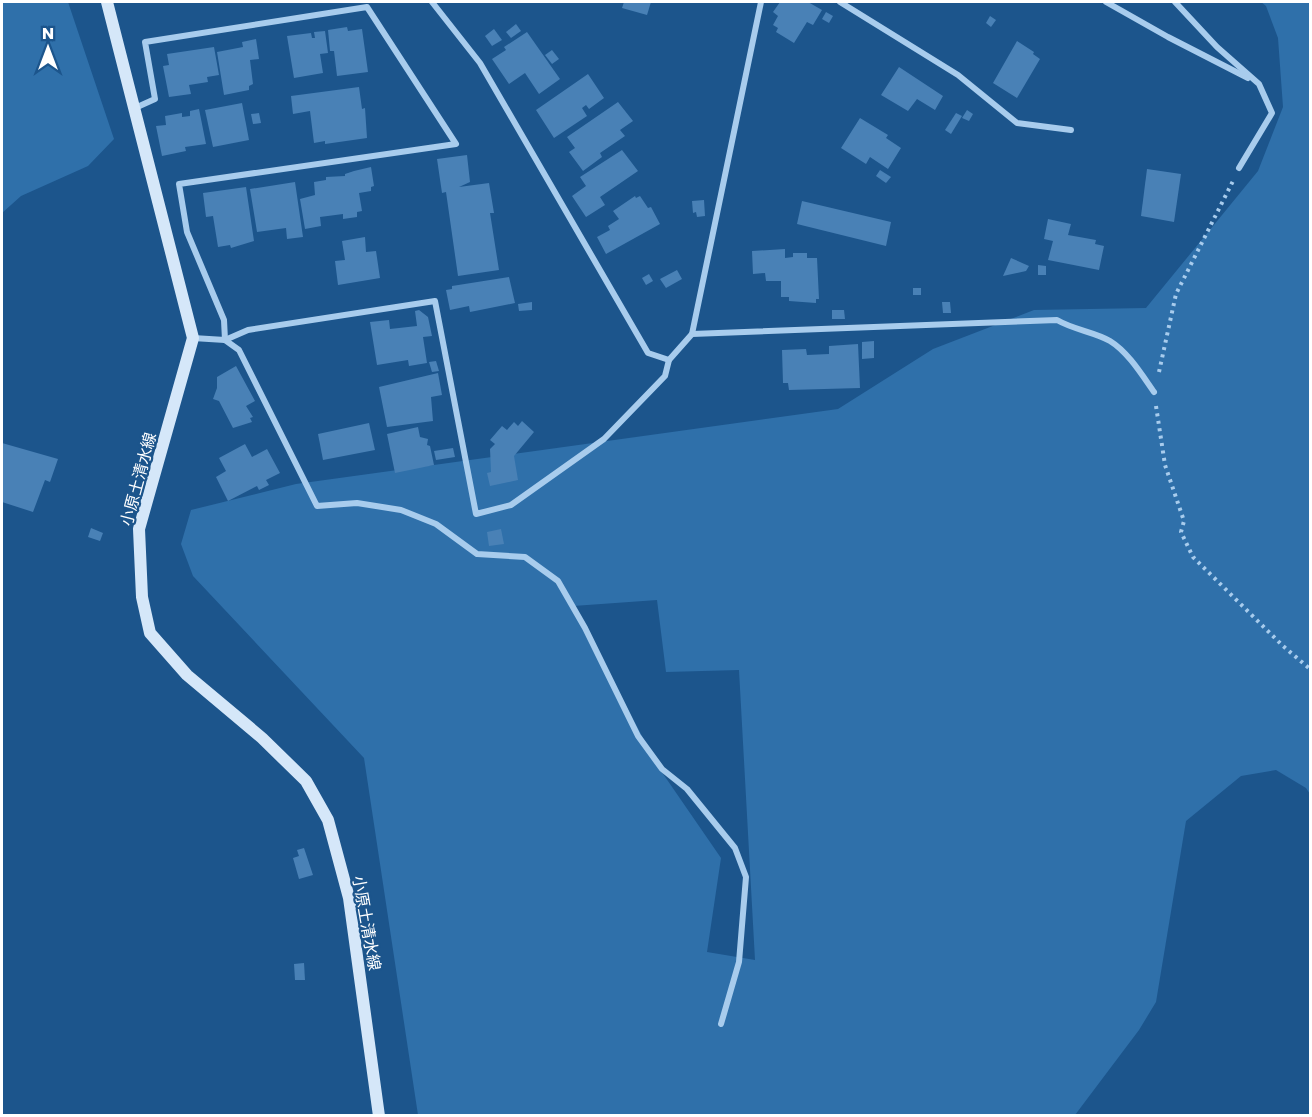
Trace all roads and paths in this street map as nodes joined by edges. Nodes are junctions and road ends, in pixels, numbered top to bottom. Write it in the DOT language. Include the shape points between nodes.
graph roads {
  1 [pos="107,2"];
  2 [pos="432,2"];
  3 [pos="761,2"];
  4 [pos="840,2"];
  5 [pos="1106,2"];
  6 [pos="1175,2"];
  7 [pos="1259,84"];
  8 [pos="134,108"];
  9 [pos="1071,130"];
  10 [pos="1239,168"];
  11 [pos="692,334"];
  12 [pos="193,338"];
  13 [pos="225,340"];
  14 [pos="669,360"];
  15 [pos="1154,392"];
  16 [pos="1311,669"];
  17 [pos="721,1024"];
  18 [pos="379,1116"];
  1 -- 8 [label="main road"];
  2 -- 14 [label="street" via="480,63 648,353"];
  3 -- 11 [label="street"];
  4 -- 9 [label="street" via="958,75 1017,123"];
  5 -- 7 [label="street"];
  6 -- 7 [label="street"];
  7 -- 10 [label="street" via="1272,113"];
  8 -- 12 [label="main road"];
  8 -- 13 [label="street" via="155,99 145,42 367,7 456,144 179,184 187,232 224,320"];
  10 -- 15 [label="path" via="1176,294"];
  11 -- 14 [label="street"];
  11 -- 15 [label="street" via="1057,320 1111,342"];
  12 -- 13 [label="street"];
  12 -- 18 [label="main road, 小原土清水線" via="139,529 142,597 150,633 187,675 306,781 328,820 348,898"];
  13 -- 14 [label="street" via="248,330 435,301 476,514 511,505 604,439 665,376"];
  13 -- 17 [label="street" via="238,350 317,506 357,503 401,510 436,524 477,554 525,557 558,581 638,736 662,769 687,789 735,848 746,876 739,962"];
  15 -- 16 [label="path" via="1165,465 1184,521 1181,532 1193,557 1282,646"];
}
